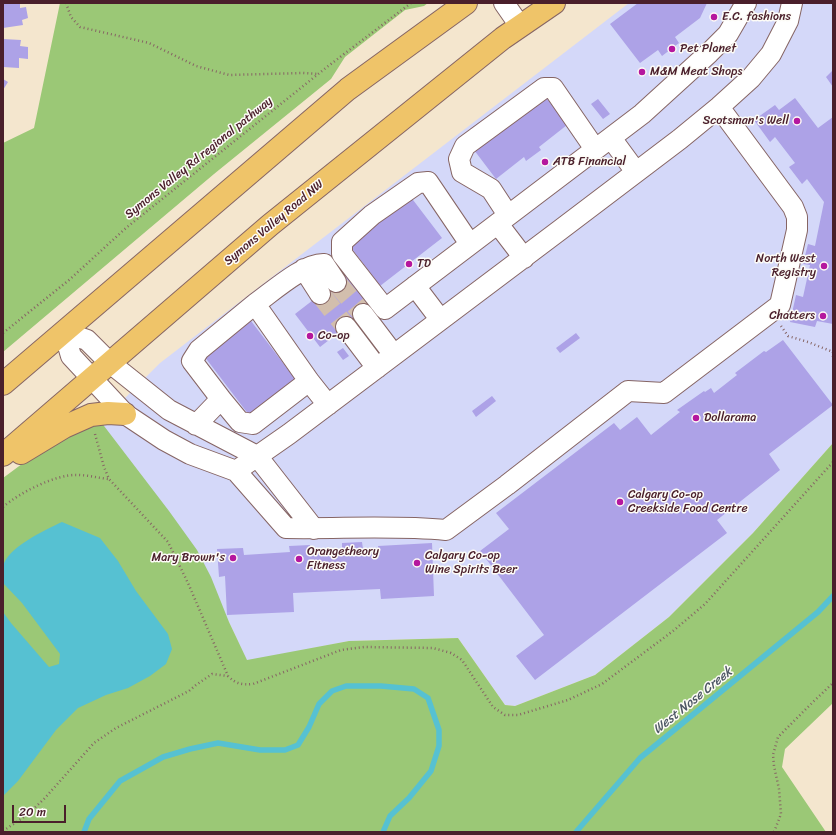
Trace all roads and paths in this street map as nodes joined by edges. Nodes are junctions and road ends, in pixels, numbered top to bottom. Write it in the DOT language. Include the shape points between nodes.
graph roads {
  1 [pos="66,3"];
  2 [pos="411,3"];
  3 [pos="466,3"];
  4 [pos="504,3"];
  5 [pos="746,3"];
  6 [pos="792,3"];
  7 [pos="548,5"];
  8 [pos="520,26"];
  9 [pos="318,74"];
  10 [pos="719,107"];
  11 [pos="611,138"];
  12 [pos="595,150"];
  13 [pos="636,172"];
  14 [pos="503,220"];
  15 [pos="470,244"];
  16 [pos="524,258"];
  17 [pos="304,269"];
  18 [pos="336,282"];
  19 [pos="415,286"];
  20 [pos="320,294"];
  21 [pos="255,304"];
  22 [pos="771,311"];
  23 [pos="363,314"];
  24 [pos="440,319"];
  25 [pos="346,327"];
  26 [pos="64,332"];
  27 [pos="3,333"];
  28 [pos="394,355"];
  29 [pos="833,357"];
  30 [pos="110,363"];
  31 [pos="377,368"];
  32 [pos="92,378"];
  33 [pos="309,381"];
  34 [pos="3,384"];
  35 [pos="221,398"];
  36 [pos="328,405"];
  37 [pos="125,414"];
  38 [pos="196,425"];
  39 [pos="95,432"];
  40 [pos="3,455"];
  41 [pos="257,456"];
  42 [pos="833,462"];
  43 [pos="3,464"];
  44 [pos="236,471"];
  45 [pos="109,479"];
  46 [pos="3,507"];
  47 [pos="314,529"];
  48 [pos="228,676"];
  49 [pos="833,684"];
  50 [pos="3,831"];
  51 [pos="774,832"];
  1 -- 9 [label="path" via="71,17 80,28 149,43 196,66 229,75"];
  2 -- 9 [label="path, Symons Valley Rd regional pathway"];
  3 -- 26 [label="main road" via="348,89"];
  4 -- 8 [label="street"];
  5 -- 11 [label="street" via="728,34 642,114"];
  6 -- 10 [label="street" via="788,21 771,54 751,78"];
  7 -- 8 [label="main road, Symons Valley Road NW"];
  8 -- 30 [label="main road, Symons Valley Road NW" via="270,224"];
  9 -- 27 [label="path, Symons Valley Rd regional pathway" via="126,228 69,280"];
  10 -- 13 [label="street"];
  10 -- 22 [label="street" via="793,207 797,217 797,230 780,305"];
  11 -- 12 [label="street"];
  11 -- 13 [label="street"];
  12 -- 14 [label="street"];
  12 -- 14 [label="street" via="553,88 544,88 465,146 459,159 462,172 491,189"];
  13 -- 16 [label="street"];
  14 -- 15 [label="street"];
  14 -- 16 [label="street"];
  15 -- 19 [label="street"];
  15 -- 19 [label="street" via="428,182 418,183 372,215 342,242 342,254 385,309"];
  16 -- 24 [label="street"];
  17 -- 18 [label="street" via="324,264"];
  17 -- 20 [label="street"];
  17 -- 21 [label="street"];
  19 -- 24 [label="street"];
  21 -- 33 [label="street"];
  21 -- 35 [label="street" via="199,350 192,361"];
  22 -- 29 [label="path" via="788,336 833,352"];
  22 -- 47 [label="street" via="664,393 628,391 446,530 360,527"];
  23 -- 28 [label="street"];
  24 -- 28 [label="street"];
  25 -- 31 [label="street"];
  26 -- 30 [label="street" via="87,340"];
  26 -- 32 [label="street" via="71,356"];
  26 -- 34 [label="main road"];
  28 -- 31 [label="street"];
  30 -- 32 [label="main road, Symons Valley Road NW"];
  30 -- 38 [label="street" via="169,410"];
  31 -- 36 [label="street"];
  32 -- 37 [label="street"];
  32 -- 40 [label="main road, Symons Valley Road NW"];
  33 -- 35 [label="street" via="253,424 240,422"];
  33 -- 36 [label="street"];
  35 -- 38 [label="street"];
  36 -- 41 [label="street"];
  37 -- 43 [label="main road" via="92,415 64,427"];
  37 -- 44 [label="street" via="190,454"];
  38 -- 41 [label="street"];
  39 -- 45 [label="path"];
  41 -- 44 [label="street"];
  41 -- 47 [label="street"];
  42 -- 48 [label="path" via="705,604 673,632 602,684 568,700 518,715 505,714 494,707 462,660 451,653 433,648 364,647 341,650 253,684 242,685"];
  44 -- 47 [label="street" via="286,528"];
  45 -- 46 [label="path" via="77,474 57,478 38,485"];
  45 -- 48 [label="path" via="168,542"];
  48 -- 50 [label="path" via="212,674 189,691 116,728 94,743 44,799 27,815"];
  49 -- 51 [label="path" via="778,738 773,755 781,814"];
}
